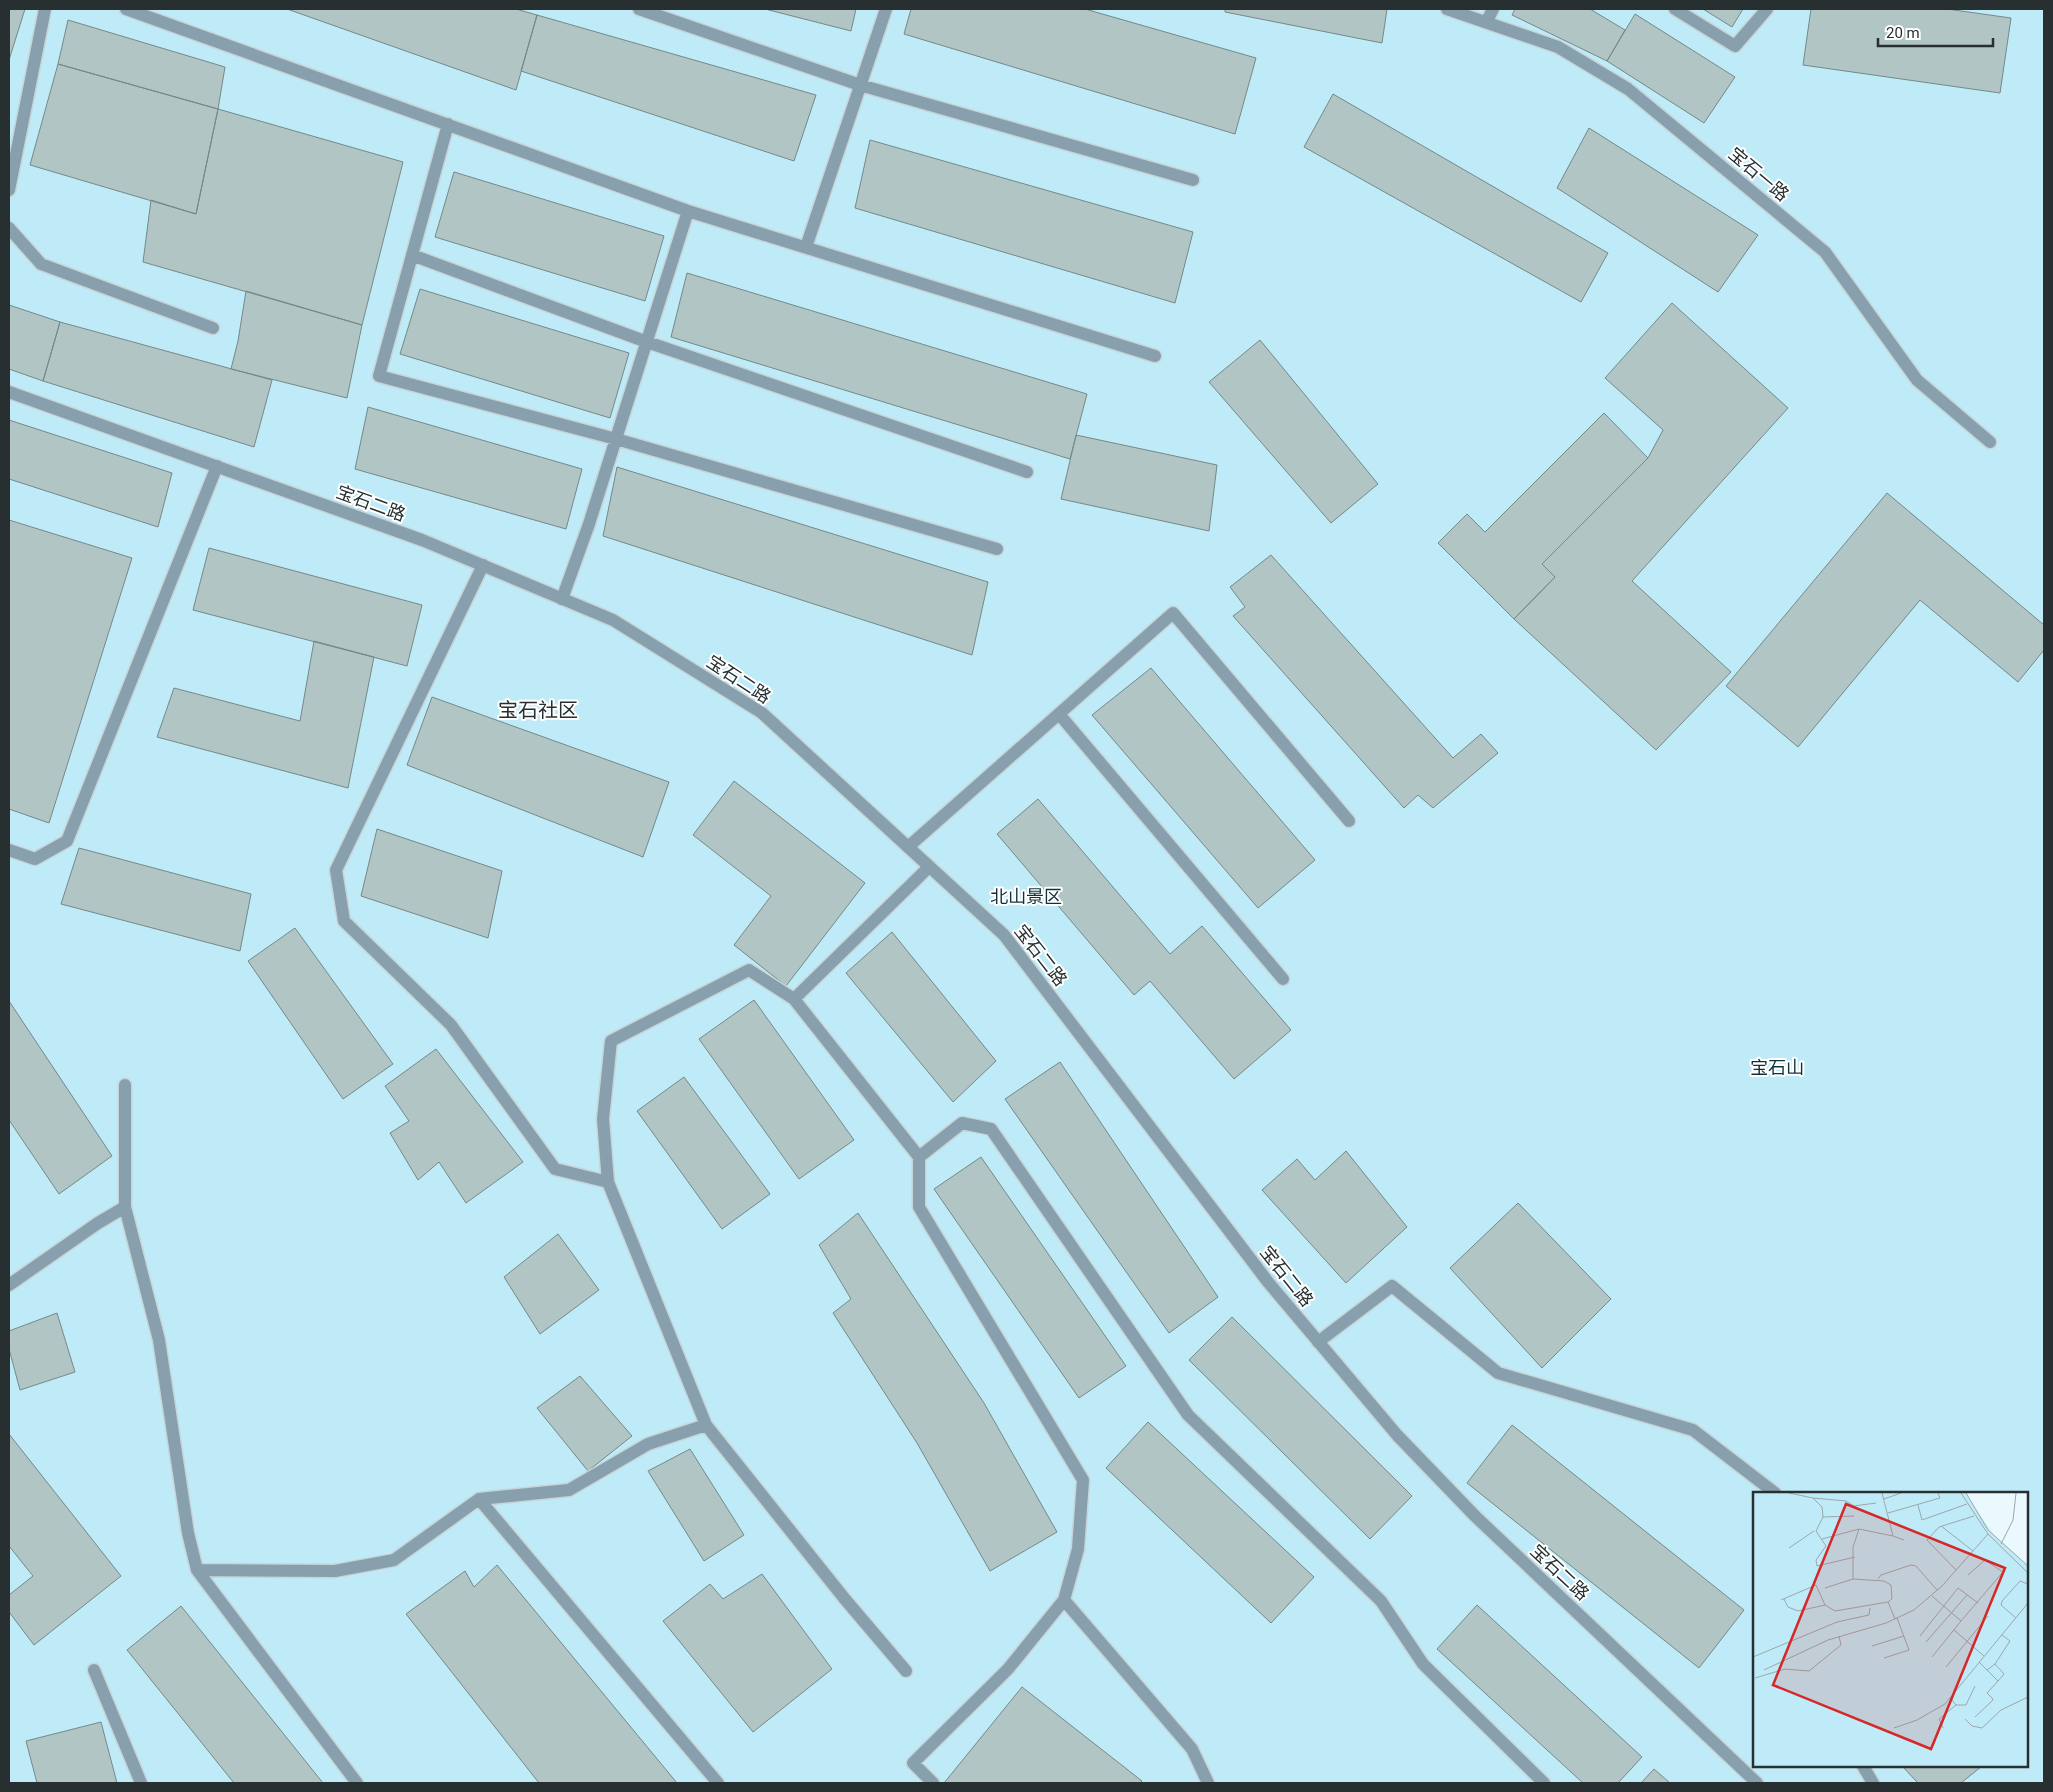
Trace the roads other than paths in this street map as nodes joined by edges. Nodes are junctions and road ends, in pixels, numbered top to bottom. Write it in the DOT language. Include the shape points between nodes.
graph roads {
  1 [pos="45,9"];
  2 [pos="126,9"];
  3 [pos="638,9"];
  4 [pos="886,9"];
  5 [pos="1447,9"];
  6 [pos="1493,9"];
  7 [pos="1675,9"];
  8 [pos="1767,9"];
  9 [pos="1487,21"];
  10 [pos="860,85"];
  11 [pos="448,124"];
  12 [pos="1193,180"];
  13 [pos="9,190"];
  14 [pos="688,211"];
  15 [pos="9,228"];
  16 [pos="806,248"];
  17 [pos="412,255"];
  18 [pos="213,328"];
  19 [pos="647,342"];
  20 [pos="1155,356"];
  21 [pos="9,392"];
  22 [pos="616,440"];
  23 [pos="1990,442"];
  24 [pos="217,466"];
  25 [pos="1028,472"];
  26 [pos="997,549"];
  27 [pos="483,565"];
  28 [pos="562,598"];
  29 [pos="1059,714"];
  30 [pos="1348,821"];
  31 [pos="908,847"];
  32 [pos="9,850"];
  33 [pos="929,867"];
  34 [pos="1283,979"];
  35 [pos="794,999"];
  36 [pos="125,1085"];
  37 [pos="919,1157"];
  38 [pos="608,1182"];
  39 [pos="125,1207"];
  40 [pos="9,1285"];
  41 [pos="1318,1342"];
  42 [pos="706,1425"];
  43 [pos="1774,1492"];
  44 [pos="480,1499"];
  45 [pos="197,1570"];
  46 [pos="1064,1600"];
  47 [pos="94,1670"];
  48 [pos="906,1670"];
  49 [pos="1864,1767"];
  50 [pos="141,1783"];
  51 [pos="357,1783"];
  52 [pos="718,1783"];
  53 [pos="932,1783"];
  54 [pos="1208,1783"];
  55 [pos="1544,1783"];
  56 [pos="1757,1783"];
  57 [pos="1873,1783"];
  1 -- 13 [label="street"];
  2 -- 11 [label="street"];
  3 -- 10 [label="street"];
  4 -- 10 [label="street"];
  5 -- 9 [label="street, 宝石一路"];
  6 -- 9 [label="street"];
  7 -- 8 [label="street" via="1735,46"];
  9 -- 23 [label="street, 宝石一路" via="1558,47 1628,89 1825,252 1917,380"];
  10 -- 12 [label="street"];
  10 -- 16 [label="street"];
  11 -- 14 [label="street"];
  11 -- 17 [label="street"];
  14 -- 16 [label="street"];
  14 -- 19 [label="street"];
  15 -- 18 [label="street" via="41,264"];
  16 -- 20 [label="street"];
  17 -- 19 [label="street"];
  17 -- 22 [label="street" via="379,376"];
  19 -- 22 [label="street"];
  19 -- 25 [label="street"];
  21 -- 24 [label="street, 宝石二路"];
  22 -- 26 [label="street"];
  22 -- 28 [label="street"];
  24 -- 27 [label="street, 宝石二路"];
  24 -- 32 [label="street" via="68,841 35,859"];
  27 -- 28 [label="street, 宝石二路"];
  27 -- 38 [label="street" via="336,870 344,921 451,1025 554,1169"];
  28 -- 31 [label="street, 宝石二路" via="613,620 762,713"];
  29 -- 30 [label="street" via="1173,613"];
  29 -- 31 [label="street"];
  29 -- 34 [label="street"];
  31 -- 33 [label="street, 宝石二路"];
  33 -- 35 [label="street"];
  33 -- 41 [label="street, 宝石二路" via="1004,935 1268,1282"];
  35 -- 37 [label="street"];
  35 -- 38 [label="street" via="748,970 611,1041 603,1119"];
  36 -- 39 [label="street"];
  37 -- 46 [label="street" via="919,1207 1083,1480 1078,1549"];
  37 -- 55 [label="street" via="962,1123 991,1129 1188,1415 1381,1601 1423,1664"];
  38 -- 42 [label="street"];
  39 -- 40 [label="street"];
  39 -- 45 [label="street" via="159,1340 188,1533"];
  41 -- 43 [label="street" via="1392,1286 1498,1373 1693,1430"];
  41 -- 56 [label="street, 宝石二路" via="1397,1435 1475,1516"];
  42 -- 44 [label="street" via="648,1444 569,1490"];
  42 -- 48 [label="street"];
  44 -- 45 [label="street" via="394,1560 335,1571"];
  44 -- 52 [label="street"];
  45 -- 51 [label="street"];
  46 -- 53 [label="street" via="1008,1669 913,1763"];
  46 -- 54 [label="street" via="1192,1749"];
  47 -- 50 [label="street"];
  49 -- 57 [label="street"];
}
